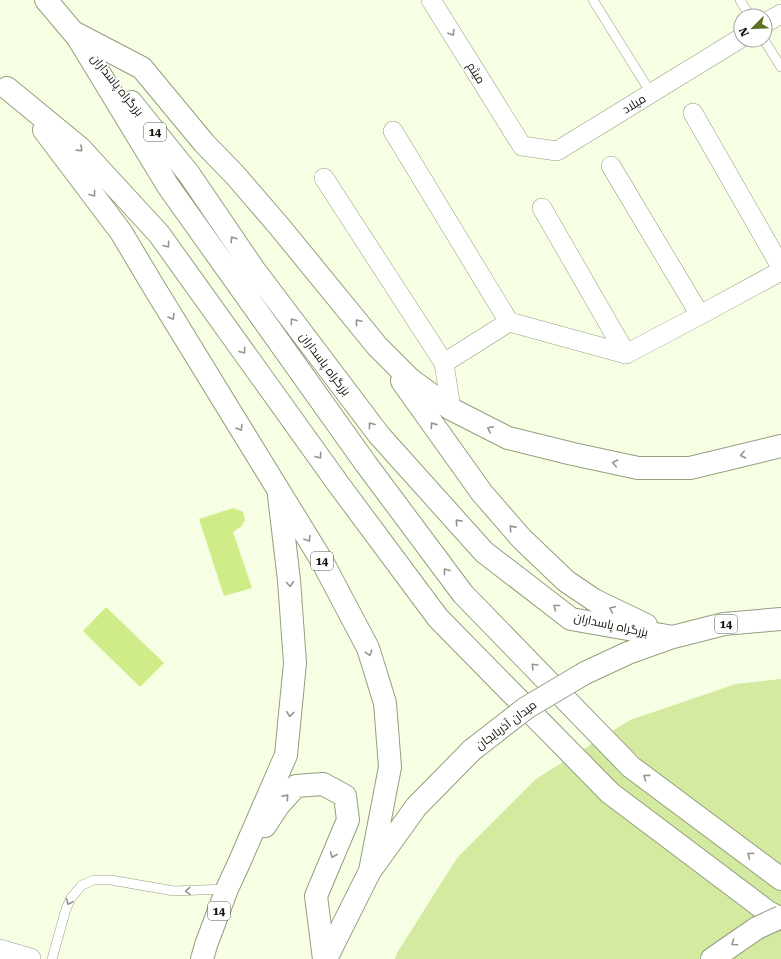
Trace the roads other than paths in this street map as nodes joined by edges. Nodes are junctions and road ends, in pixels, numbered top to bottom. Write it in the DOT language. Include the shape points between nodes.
graph roads {
  1 [pos="431,0"];
  2 [pos="593,0"];
  3 [pos="48,1"];
  4 [pos="75,33"];
  5 [pos="733,43"];
  6 [pos="769,48"];
  7 [pos="781,67"];
  8 [pos="3,85"];
  9 [pos="651,93"];
  10 [pos="693,113"];
  11 [pos="393,131"];
  12 [pos="522,146"];
  13 [pos="611,166"];
  14 [pos="324,178"];
  15 [pos="542,208"];
  16 [pos="781,267"];
  17 [pos="781,271"];
  18 [pos="700,316"];
  19 [pos="509,322"];
  20 [pos="377,346"];
  21 [pos="626,354"];
  22 [pos="444,363"];
  23 [pos="451,409"];
  24 [pos="781,446"];
  25 [pos="278,490"];
  26 [pos="781,619"];
  27 [pos="673,637"];
  28 [pos="239,863"];
  29 [pos="370,871"];
  30 [pos="781,879"];
  31 [pos="227,889"];
  32 [pos="781,918"];
  33 [pos="0,949"];
  34 [pos="31,958"];
  35 [pos="52,959"];
  36 [pos="202,959"];
  37 [pos="325,959"];
  38 [pos="712,959"];
  1 -- 12 [label="street, میثم, one-way"];
  2 -- 9 [label="lane"];
  3 -- 4 [label="highway, بزرگراه پاسداران / 14"];
  20 -- 4 [label="highway, one-way" via="279,226 204,144 142,68"];
  27 -- 4 [label="highway, بزرگراه پاسداران / 14, one-way" via="571,619 484,552 379,435 255,272 189,174"];
  30 -- 4 [label="highway, one-way" via="631,767 463,594 366,464 168,186"];
  5 -- 9 [label="street, میلاد"];
  6 -- 7 [label="lane"];
  8 -- 25 [label="highway, 14, one-way" via="31,113 122,232"];
  8 -- 32 [label="highway, one-way" via="80,148 159,234 438,618 610,793 768,912"];
  9 -- 12 [label="street, میلاد" via="557,151"];
  10 -- 16 [label="street"];
  11 -- 19 [label="street"];
  13 -- 18 [label="street"];
  14 -- 22 [label="street"];
  15 -- 21 [label="street"];
  17 -- 18 [label="street"];
  18 -- 21 [label="street"];
  19 -- 21 [label="street"];
  19 -- 22 [label="street"];
  20 -- 23 [label="highway" via="411,380"];
  27 -- 20 [label="highway, one-way" via="594,600 566,581 522,539 482,494"];
  22 -- 23 [label="street"];
  24 -- 23 [label="highway, one-way" via="690,468 638,468 508,438"];
  25 -- 28 [label="highway, 14, one-way" via="289,580 295,663 286,755"];
  25 -- 29 [label="highway, 14, one-way" via="322,561 368,648 385,703 390,767"];
  26 -- 27 [label="highway, میدان آذربایجان / 14" via="724,624"];
  27 -- 29 [label="highway, میدان آذربایجان / 14, bridge" via="628,653 585,673 526,708 472,750 416,807"];
  28 -- 31 [label="highway, 14"];
  28 -- 37 [label="highway, one-way" via="278,806 296,786 323,784 345,796 348,820 316,896"];
  29 -- 37 [label="highway, میدان آذربایجان / 14"];
  31 -- 35 [label="lane, one-way" via="174,891 110,880 94,880 82,885 71,898"];
  31 -- 36 [label="highway, 14"];
  32 -- 38 [label="highway, one-way, bridge" via="757,928"];
  33 -- 34 [label="street"];
}
